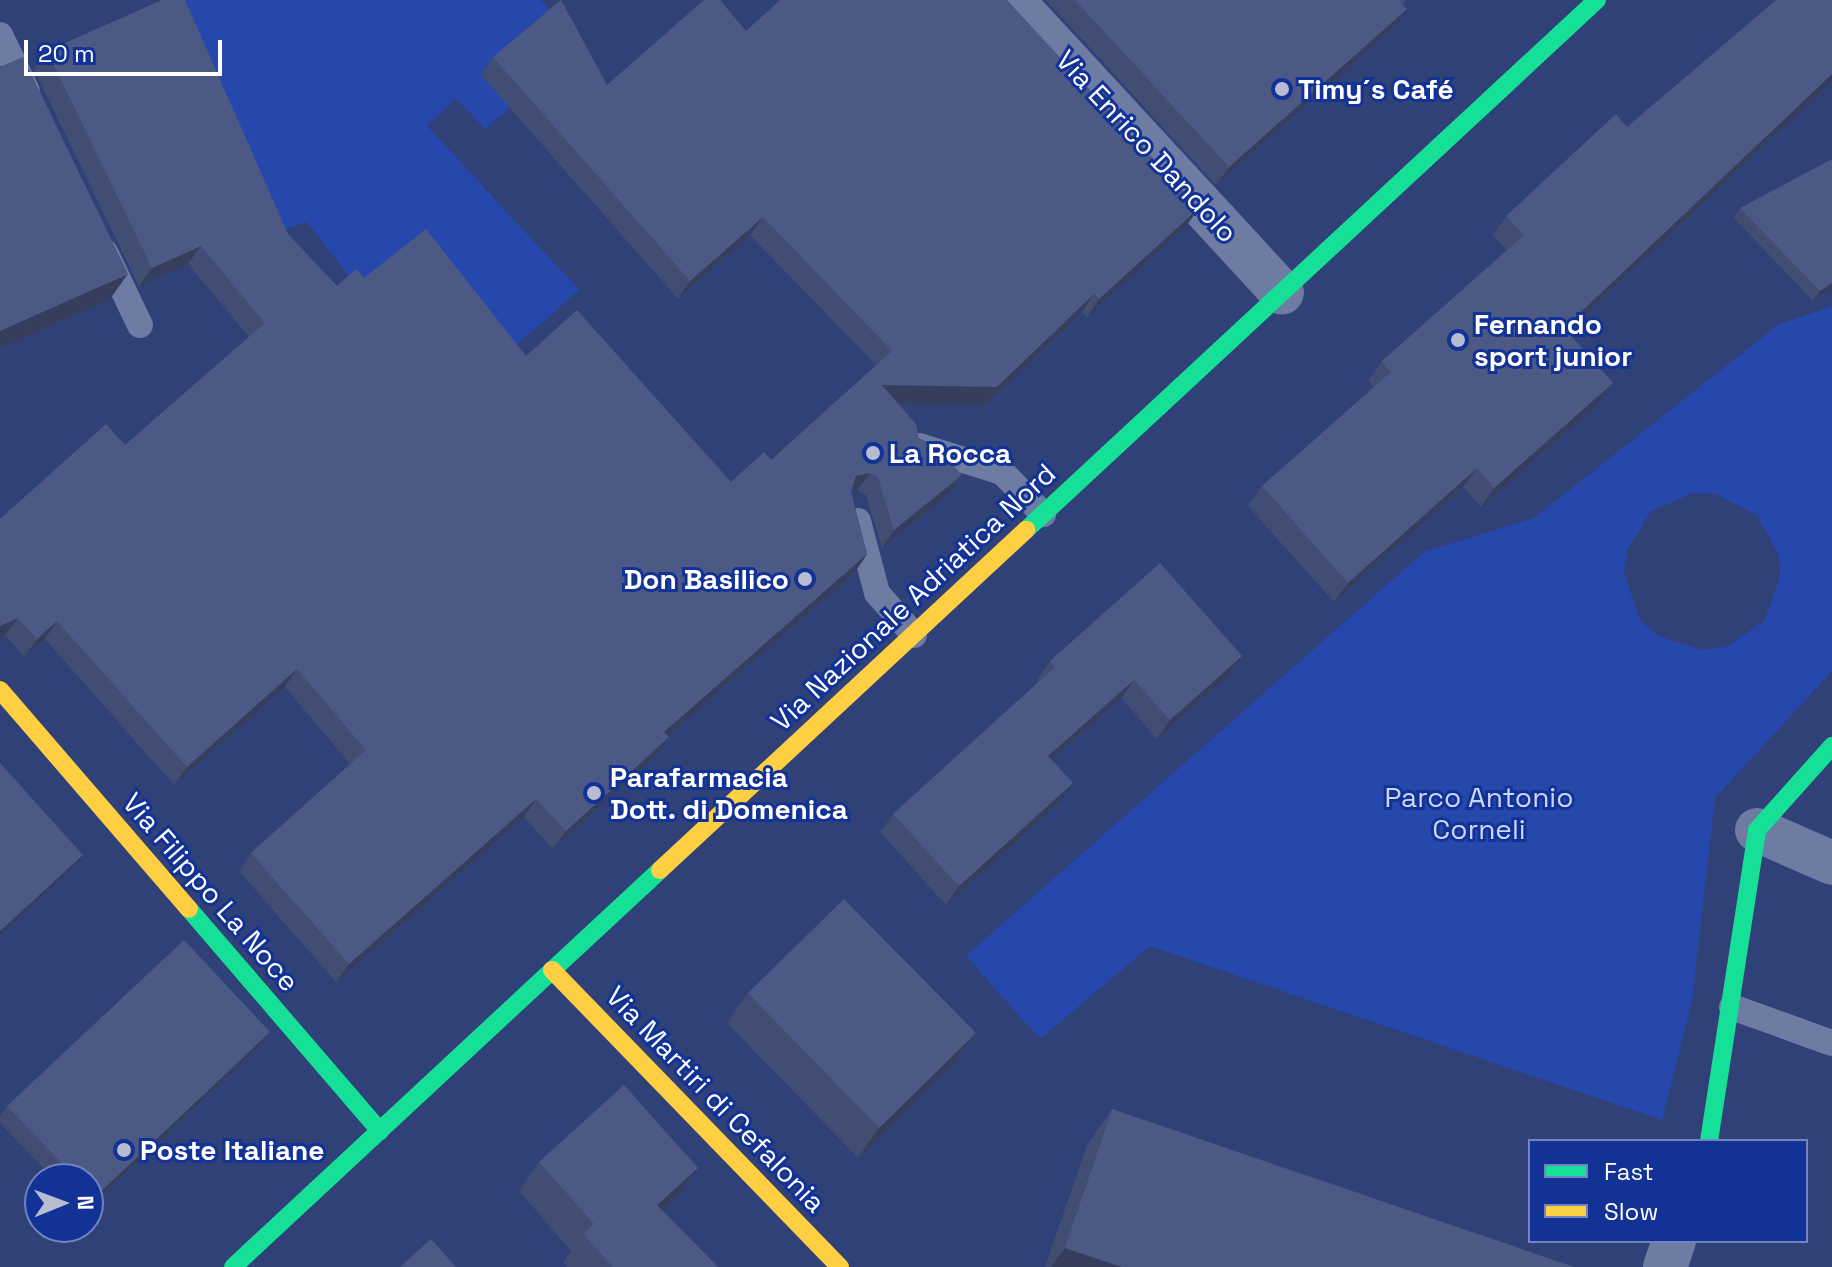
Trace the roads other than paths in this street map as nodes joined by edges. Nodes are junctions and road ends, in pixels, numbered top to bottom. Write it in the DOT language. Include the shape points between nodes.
graph roads {
  1 [pos="1012,0"];
  2 [pos="1597,0"];
  3 [pos="0,35"];
  4 [pos="40,118"];
  5 [pos="93,228"];
  6 [pos="1282,293"];
  7 [pos="140,325"];
  8 [pos="919,446"];
  9 [pos="854,506"];
  10 [pos="1043,514"];
  11 [pos="914,635"];
  12 [pos="0,690"];
  13 [pos="1832,746"];
  14 [pos="1757,830"];
  15 [pos="1832,863"];
  16 [pos="552,970"];
  17 [pos="1732,1007"];
  18 [pos="1832,1043"];
  19 [pos="380,1131"];
  20 [pos="1709,1139"];
  21 [pos="1673,1243"];
  22 [pos="233,1267"];
  23 [pos="840,1267"];
  24 [pos="1665,1267"];
  1 -- 6 [label="street, Via Enrico Dandolo"];
  2 -- 6 [label="main road, Via Nazionale Adriatica Nord"];
  3 -- 4 [label="lane"];
  5 -- 7 [label="lane"];
  6 -- 10 [label="main road, Via Nazionale Adriatica Nord"];
  8 -- 10 [label="lane" via="1002,472"];
  9 -- 11 [label="lane" via="877,593"];
  10 -- 11 [label="main road, Via Nazionale Adriatica Nord"];
  11 -- 16 [label="main road, Via Nazionale Adriatica Nord"];
  12 -- 19 [label="main road, Via Filippo La Noce"];
  13 -- 14 [label="main road"];
  14 -- 15 [label="street"];
  14 -- 17 [label="main road"];
  16 -- 19 [label="main road, Via Nazionale Adriatica Nord"];
  16 -- 23 [label="main road, Via Martiri di Cefalonia"];
  17 -- 18 [label="lane"];
  17 -- 20 [label="main road"];
  19 -- 22 [label="main road, Via Nazionale Adriatica Nord"];
  21 -- 24 [label="street"];
}
